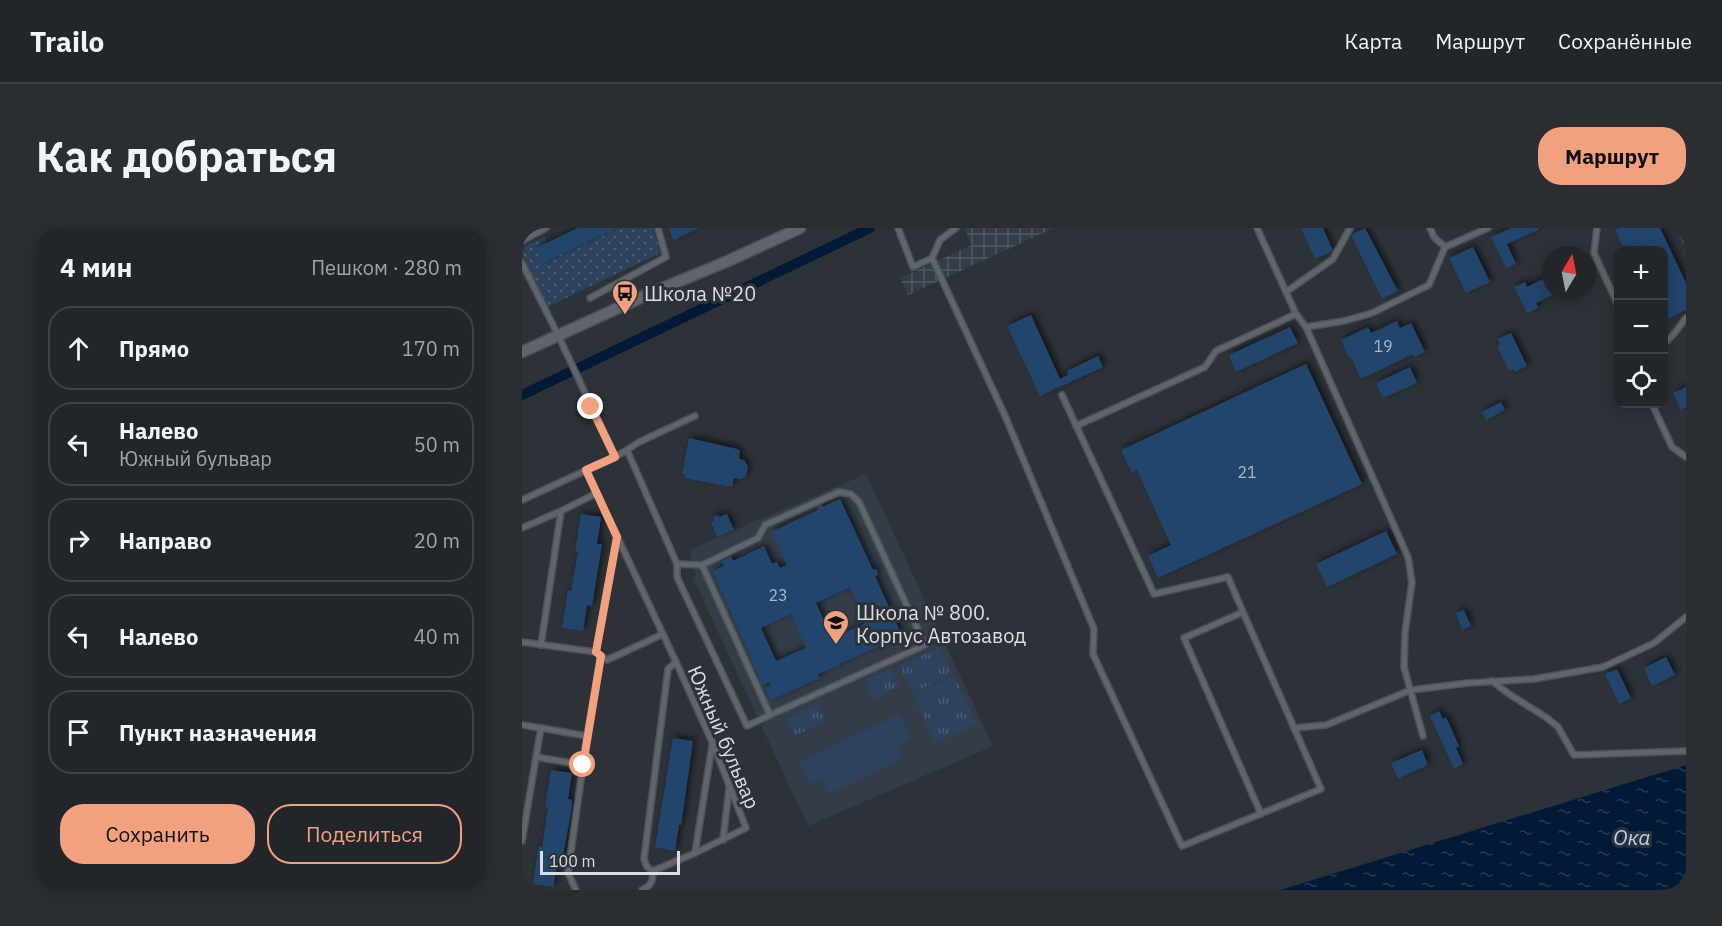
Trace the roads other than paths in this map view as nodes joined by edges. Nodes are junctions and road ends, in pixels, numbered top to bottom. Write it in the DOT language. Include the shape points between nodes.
graph roads {
  1 [pos="547,228"];
  2 [pos="658,228"];
  3 [pos="800,228"];
  4 [pos="898,228"];
  5 [pos="956,228"];
  6 [pos="1257,228"];
  7 [pos="1350,228"];
  8 [pos="1430,228"];
  9 [pos="1488,228"];
  10 [pos="1597,228"];
  11 [pos="1680,228"];
  12 [pos="1686,240"];
  13 [pos="522,241"];
  14 [pos="1445,247"];
  15 [pos="932,258"];
  16 [pos="522,263"];
  17 [pos="1286,292"];
  18 [pos="590,298"];
  19 [pos="1616,300"];
  20 [pos="1296,314"];
  21 [pos="1686,318"];
  22 [pos="1306,327"];
  23 [pos="558,335"];
  24 [pos="1668,340"];
  25 [pos="522,352"];
  26 [pos="1062,395"];
  27 [pos="1654,408"];
  28 [pos="695,416"];
  29 [pos="1076,426"];
  30 [pos="627,450"];
  31 [pos="615,457"];
  32 [pos="1686,457"];
  33 [pos="586,470"];
  34 [pos="597,493"];
  35 [pos="522,500"];
  36 [pos="561,511"];
  37 [pos="522,528"];
  38 [pos="617,537"];
  39 [pos="677,564"];
  40 [pos="702,565"];
  41 [pos="1243,612"];
  42 [pos="1686,617"];
  43 [pos="663,634"];
  44 [pos="522,642"];
  45 [pos="542,645"];
  46 [pos="598,654"];
  47 [pos="676,662"];
  48 [pos="1492,681"];
  49 [pos="1411,690"];
  50 [pos="770,715"];
  51 [pos="522,725"];
  52 [pos="541,728"];
  53 [pos="1294,728"];
  54 [pos="587,736"];
  55 [pos="1423,736"];
  56 [pos="713,744"];
  57 [pos="1686,751"];
  58 [pos="536,757"];
  59 [pos="583,765"];
  60 [pos="729,787"];
  61 [pos="1261,814"];
  62 [pos="723,840"];
  63 [pos="522,841"];
  64 [pos="695,853"];
  65 [pos="653,871"];
  66 [pos="576,890"];
  67 [pos="642,890"];
  1 -- 13 [label="lane"];
  2 -- 18 [label="lane" via="666,257"];
  3 -- 23 [label="street"];
  4 -- 15 [label="lane" via="913,267"];
  5 -- 15 [label="lane" via="940,240"];
  6 -- 17 [label="lane"];
  7 -- 17 [label="lane" via="1333,259"];
  8 -- 14 [label="lane"];
  9 -- 14 [label="lane"];
  10 -- 19 [label="lane" via="1594,253"];
  11 -- 12 [label="lane"];
  14 -- 22 [label="lane" via="1429,285 1372,313"];
  15 -- 61 [label="lane" via="1006,418 1094,629 1093,654 1182,846"];
  16 -- 23 [label="lane"];
  17 -- 20 [label="lane"];
  20 -- 22 [label="lane"];
  20 -- 29 [label="lane" via="1216,351 1205,367"];
  21 -- 24 [label="lane"];
  22 -- 49 [label="lane" via="1408,557 1412,582 1404,667"];
  23 -- 25 [label="street"];
  23 -- 31 [label="lane"];
  26 -- 29 [label="lane"];
  27 -- 32 [label="lane" via="1672,447"];
  28 -- 30 [label="lane"];
  29 -- 41 [label="lane" via="1154,594 1228,577"];
  30 -- 31 [label="lane"];
  30 -- 39 [label="lane"];
  31 -- 33 [label="lane"];
  33 -- 34 [label="lane, Южный бульвар"];
  33 -- 35 [label="lane"];
  34 -- 36 [label="lane"];
  34 -- 38 [label="lane, Южный бульвар"];
  36 -- 37 [label="lane"];
  36 -- 45 [label="lane"];
  38 -- 43 [label="lane, Южный бульвар"];
  38 -- 46 [label="lane"];
  39 -- 40 [label="lane"];
  39 -- 50 [label="lane" via="677,577 747,726"];
  40 -- 50 [label="lane"];
  40 -- 50 [label="lane" via="758,538 765,525 839,492 851,494 859,502 926,645"];
  41 -- 53 [label="lane"];
  41 -- 61 [label="lane" via="1184,638"];
  42 -- 48 [label="lane" via="1654,643 1604,667 1534,679"];
  43 -- 46 [label="lane" via="607,660"];
  43 -- 47 [label="lane, Южный бульвар"];
  44 -- 45 [label="lane"];
  45 -- 46 [label="lane"];
  46 -- 54 [label="lane"];
  47 -- 56 [label="lane, Южный бульвар"];
  47 -- 65 [label="lane, Южный бульвар" via="668,669 644,859"];
  48 -- 49 [label="lane"];
  48 -- 57 [label="lane" via="1547,718 1574,755"];
  49 -- 53 [label="lane" via="1326,725"];
  49 -- 55 [label="lane"];
  51 -- 52 [label="lane"];
  52 -- 54 [label="lane"];
  52 -- 58 [label="lane"];
  53 -- 61 [label="lane" via="1321,789"];
  54 -- 59 [label="lane"];
  56 -- 60 [label="lane, Южный бульвар"];
  56 -- 64 [label="lane"];
  58 -- 59 [label="lane"];
  58 -- 63 [label="lane"];
  59 -- 66 [label="lane" via="568,873"];
  60 -- 62 [label="lane"];
  60 -- 62 [label="lane, Южный бульвар" via="746,828"];
  62 -- 64 [label="lane, Южный бульвар"];
  64 -- 65 [label="lane, Южный бульвар"];
  65 -- 67 [label="lane" via="652,883"];
}
